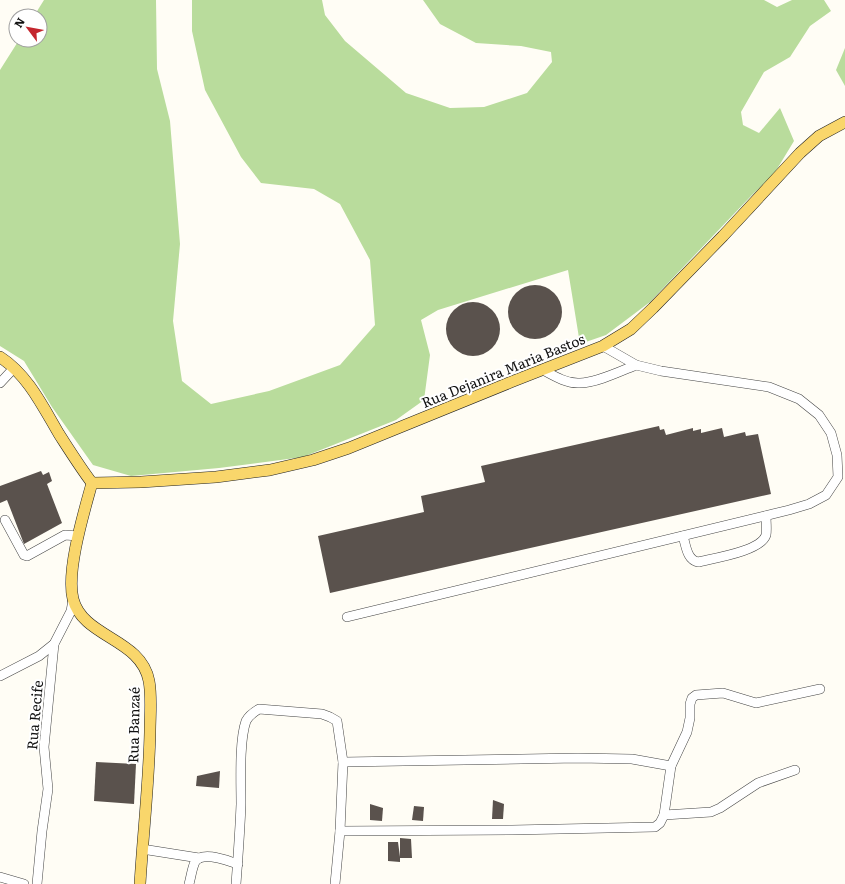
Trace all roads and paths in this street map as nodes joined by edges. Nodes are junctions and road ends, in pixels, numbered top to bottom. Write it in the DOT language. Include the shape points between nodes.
graph roads {
  1 [pos="845,122"];
  2 [pos="603,346"];
  3 [pos="0,357"];
  4 [pos="636,365"];
  5 [pos="14,368"];
  6 [pos="543,370"];
  7 [pos="0,383"];
  8 [pos="92,483"];
  9 [pos="766,516"];
  10 [pos="5,520"];
  11 [pos="78,536"];
  12 [pos="683,536"];
  13 [pos="73,600"];
  14 [pos="347,617"];
  15 [pos="54,644"];
  16 [pos="0,676"];
  17 [pos="820,689"];
  18 [pos="343,762"];
  19 [pos="671,766"];
  20 [pos="795,770"];
  21 [pos="664,815"];
  22 [pos="340,831"];
  23 [pos="142,849"];
  24 [pos="199,858"];
  25 [pos="238,864"];
  26 [pos="0,877"];
  27 [pos="24,884"];
  28 [pos="37,884"];
  29 [pos="140,884"];
  30 [pos="189,884"];
  31 [pos="236,884"];
  32 [pos="335,884"];
  1 -- 2 [label="main road, Rua Dejanira Maria Bastos" via="819,136 800,153 653,308 631,329"];
  2 -- 4 [label="street"];
  2 -- 6 [label="main road, Rua Dejanira Maria Bastos"];
  3 -- 5 [label="main road"];
  4 -- 6 [label="street" via="580,384 561,380"];
  4 -- 9 [label="street" via="661,371 769,386 799,399 819,415 831,433 837,455 838,478 826,495 809,504"];
  5 -- 7 [label="street"];
  5 -- 8 [label="main road" via="29,384"];
  6 -- 8 [label="main road, Rua Dejanira Maria Bastos" via="313,460 270,470 216,477"];
  8 -- 11 [label="main road, Rua Banzaé"];
  9 -- 12 [label="street"];
  9 -- 12 [label="street" via="766,534 762,542 752,549 698,562 689,557"];
  10 -- 11 [label="street" via="24,555 27,556 65,535"];
  11 -- 13 [label="main road, Rua Banzaé" via="71,588"];
  12 -- 14 [label="street"];
  13 -- 15 [label="street, Rua Recife" via="71,611"];
  13 -- 23 [label="main road, Rua Banzaé" via="79,613 90,625 137,656 145,667 149,681 149,750"];
  15 -- 16 [label="street" via="39,656"];
  15 -- 28 [label="street, Rua Recife" via="44,747 48,789"];
  17 -- 19 [label="street" via="756,703 723,693 696,695 690,704 687,732"];
  18 -- 19 [label="street" via="578,758 632,759"];
  18 -- 22 [label="street"];
  18 -- 25 [label="street" via="337,721 330,716 260,709 252,713 247,720 244,735"];
  19 -- 21 [label="street"];
  20 -- 21 [label="street" via="758,783 711,812"];
  21 -- 22 [label="street" via="655,827"];
  22 -- 32 [label="street"];
  23 -- 24 [label="street"];
  23 -- 29 [label="main road, Rua Banzaé"];
  24 -- 25 [label="street" via="214,857"];
  24 -- 30 [label="street" via="195,861"];
  25 -- 31 [label="street"];
  26 -- 27 [label="street"];
}
